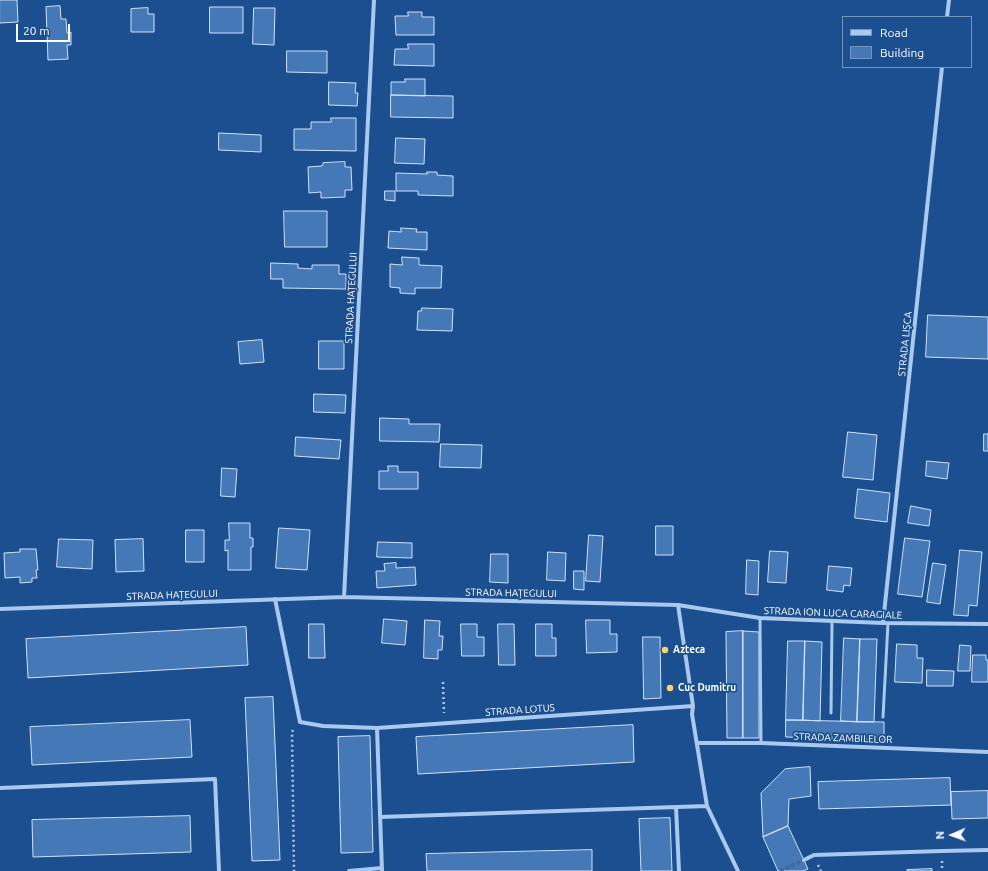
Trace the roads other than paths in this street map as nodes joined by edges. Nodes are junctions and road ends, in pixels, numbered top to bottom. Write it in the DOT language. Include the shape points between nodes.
graph roads {
  1 [pos="374,0"];
  2 [pos="949,0"];
  3 [pos="947,16"];
  4 [pos="942,68"];
  5 [pos="344,597"];
  6 [pos="275,599"];
  7 [pos="678,605"];
  8 [pos="0,609"];
  9 [pos="760,618"];
  10 [pos="832,621"];
  11 [pos="886,623"];
  12 [pos="988,624"];
  13 [pos="692,706"];
  14 [pos="831,712"];
  15 [pos="883,717"];
  16 [pos="377,728"];
  17 [pos="697,743"];
  18 [pos="761,743"];
  19 [pos="988,752"];
  20 [pos="0,788"];
  21 [pos="707,806"];
  22 [pos="676,807"];
  23 [pos="380,817"];
  24 [pos="988,850"];
  25 [pos="804,860"];
  26 [pos="382,870"];
  27 [pos="219,871"];
  28 [pos="350,871"];
  29 [pos="679,871"];
  30 [pos="738,871"];
  1 -- 5 [label="street, STRADA HAȚEGULUI"];
  2 -- 3 [label="street"];
  4 -- 11 [label="street, STRADA LIȘCA"];
  5 -- 6 [label="street, STRADA HAȚEGULUI"];
  5 -- 7 [label="street, STRADA HAȚEGULUI"];
  6 -- 8 [label="street, STRADA HAȚEGULUI"];
  6 -- 16 [label="street, STRADA LOTUS" via="300,722 322,726"];
  7 -- 9 [label="street, STRADA ION LUCA CARAGIALE"];
  7 -- 13 [label="street"];
  9 -- 10 [label="street, STRADA ION LUCA CARAGIALE"];
  9 -- 18 [label="lane"];
  10 -- 11 [label="street, STRADA ION LUCA CARAGIALE"];
  10 -- 14 [label="lane"];
  11 -- 12 [label="street, STRADA ION LUCA CARAGIALE"];
  11 -- 15 [label="lane"];
  13 -- 16 [label="street, STRADA LOTUS"];
  13 -- 17 [label="street"];
  16 -- 23 [label="street"];
  17 -- 18 [label="street, STRADA ZAMBILELOR"];
  17 -- 21 [label="street"];
  18 -- 19 [label="street, STRADA ZAMBILELOR"];
  20 -- 27 [label="street" via="215,779"];
  21 -- 22 [label="street"];
  21 -- 30 [label="street"];
  22 -- 23 [label="street"];
  22 -- 29 [label="street"];
  23 -- 26 [label="street"];
  24 -- 25 [label="street" via="814,855"];
  26 -- 28 [label="street"];
}
